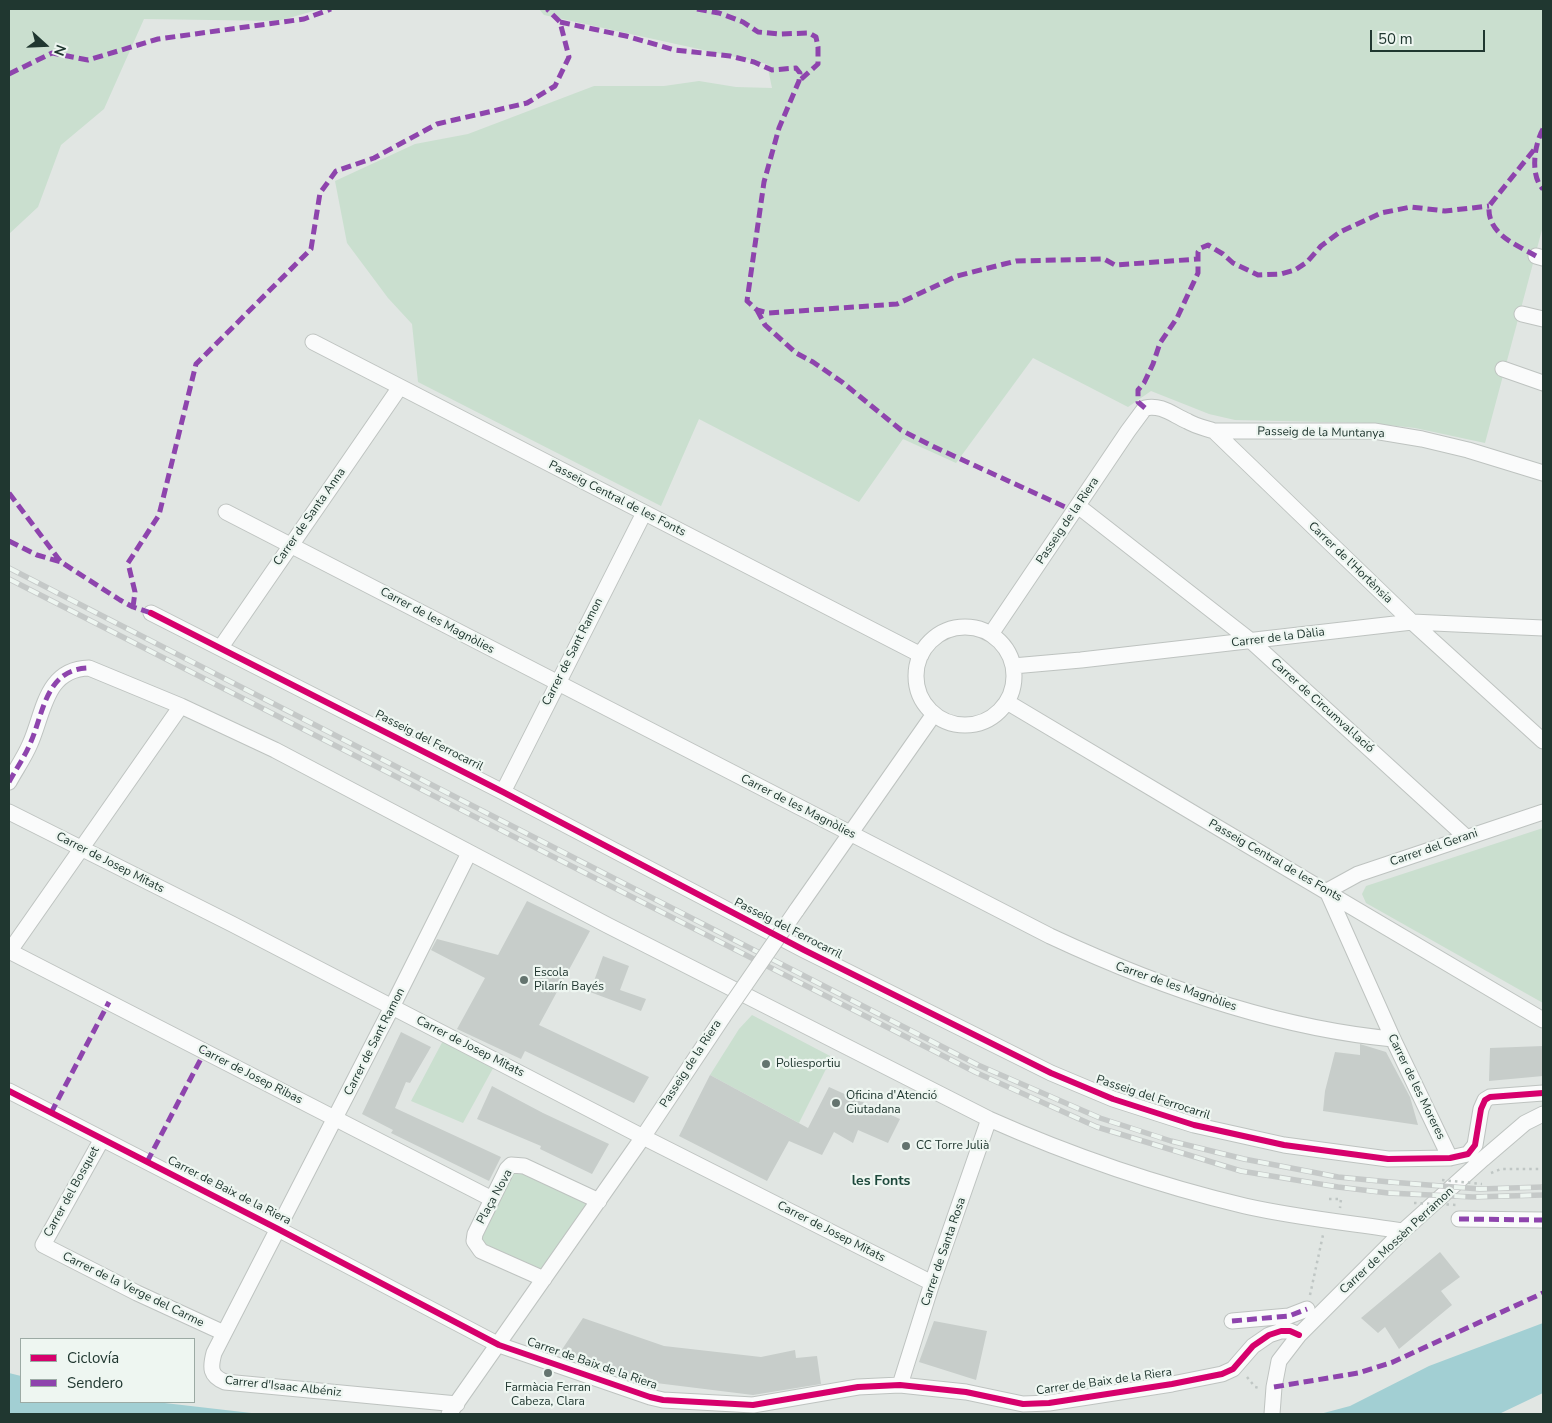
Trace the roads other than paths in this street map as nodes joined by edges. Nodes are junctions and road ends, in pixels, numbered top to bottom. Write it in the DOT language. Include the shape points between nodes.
graph roads {
  1 [pos="1522,314"];
  2 [pos="1543,319"];
  3 [pos="313,342"];
  4 [pos="1503,369"];
  5 [pos="1543,383"];
  6 [pos="400,387"];
  7 [pos="1145,408"];
  8 [pos="1214,432"];
  9 [pos="1543,473"];
  10 [pos="1078,506"];
  11 [pos="226,512"];
  12 [pos="644,513"];
  13 [pos="290,545"];
  14 [pos="151,612"];
  15 [pos="1412,622"];
  16 [pos="1543,628"];
  17 [pos="991,634"];
  18 [pos="1251,641"];
  19 [pos="221,647"];
  20 [pos="921,655"];
  21 [pos="1013,666"];
  22 [pos="557,684"];
  23 [pos="1007,702"];
  24 [pos="181,706"];
  25 [pos="934,714"];
  26 [pos="1543,741"];
  27 [pos="9,782"];
  28 [pos="503,792"];
  29 [pos="9,812"];
  30 [pos="1543,812"];
  31 [pos="851,834"];
  32 [pos="1466,837"];
  33 [pos="81,848"];
  34 [pos="469,853"];
  35 [pos="1327,891"];
  36 [pos="9,951"];
  37 [pos="392,1007"];
  38 [pos="1543,1020"];
  39 [pos="1393,1039"];
  40 [pos="9,1091"];
  41 [pos="1543,1093"];
  42 [pos="1543,1114"];
  43 [pos="335,1118"];
  44 [pos="990,1119"];
  45 [pos="643,1137"];
  46 [pos="102,1139"];
  47 [pos="1450,1158"];
  48 [pos="492,1199"];
  49 [pos="599,1201"];
  50 [pos="1459,1212"];
  51 [pos="1543,1220"];
  52 [pos="278,1229"];
  53 [pos="1403,1231"];
  54 [pos="43,1245"];
  55 [pos="544,1280"];
  56 [pos="932,1282"];
  57 [pos="1307,1309"];
  58 [pos="1232,1321"];
  59 [pos="224,1333"];
  60 [pos="1299,1335"];
  61 [pos="499,1345"];
  62 [pos="900,1386"];
  63 [pos="453,1409"];
  64 [pos="1272,1414"];
  1 -- 2 [label="street"];
  3 -- 6 [label="street, Passeig Central de les Fonts"];
  4 -- 5 [label="street"];
  6 -- 12 [label="street, Passeig Central de les Fonts"];
  6 -- 13 [label="street, Carrer de Santa Anna"];
  7 -- 8 [label="street, Carrer de l'Hortènsia" via="1153,406 1167,410"];
  7 -- 10 [label="street, Passeig de la Riera"];
  8 -- 9 [label="street, Passeig de la Muntanya" via="1374,431 1468,450"];
  8 -- 15 [label="street, Carrer de l'Hortènsia"];
  10 -- 17 [label="street, Passeig de la Riera"];
  10 -- 18 [label="street, Carrer de Circumval·lació"];
  11 -- 13 [label="street, Carrer de les Magnòlies"];
  12 -- 20 [label="street, Passeig Central de les Fonts"];
  12 -- 22 [label="street, Carrer de Sant Ramon"];
  13 -- 19 [label="street, Carrer de Santa Anna"];
  13 -- 22 [label="street, Carrer de les Magnòlies"];
  14 -- 19 [label="street, Passeig del Ferrocarril"];
  15 -- 16 [label="street, Carrer de la Dàlia"];
  15 -- 18 [label="street, Carrer de la Dàlia"];
  15 -- 26 [label="street, Carrer de l'Hortènsia"];
  17 -- 20 [label="street" via="973,627 958,626 932,639"];
  17 -- 21 [label="street" via="1008,650"];
  18 -- 21 [label="street, Carrer de la Dàlia"];
  18 -- 32 [label="street, Carrer de Circumval·lació"];
  19 -- 28 [label="street, Passeig del Ferrocarril"];
  20 -- 25 [label="street" via="916,666 919,695"];
  21 -- 23 [label="street" via="1013,686"];
  22 -- 28 [label="street, Carrer de Sant Ramon"];
  22 -- 31 [label="street, Carrer de les Magnòlies"];
  23 -- 25 [label="street" via="989,719 965,726"];
  23 -- 35 [label="street, Passeig Central de les Fonts"];
  24 -- 27 [label="street" via="89,668 69,671 52,688 31,743"];
  24 -- 33 [label="street"];
  24 -- 34 [label="street" via="275,750"];
  25 -- 31 [label="street, Passeig de la Riera"];
  28 -- 47 [label="street, Passeig del Ferrocarril" via="804,950 1052,1073 1113,1099 1194,1125 1284,1145 1388,1159"];
  29 -- 33 [label="street, Carrer de Josep Mitats"];
  30 -- 32 [label="street, Carrer del Gerani"];
  31 -- 39 [label="street, Carrer de les Magnòlies" via="1050,936 1174,988 1255,1014"];
  31 -- 45 [label="street, Passeig de la Riera, bridge"];
  32 -- 35 [label="street, Carrer del Gerani" via="1358,874"];
  33 -- 36 [label="street"];
  33 -- 37 [label="street, Carrer de Josep Mitats"];
  34 -- 37 [label="street, Carrer de Sant Ramon"];
  34 -- 44 [label="street"];
  35 -- 38 [label="street, Passeig Central de les Fonts"];
  35 -- 39 [label="street, Carrer de les Moreres"];
  36 -- 43 [label="street, Carrer de Josep Ribas"];
  37 -- 43 [label="street, Carrer de Sant Ramon"];
  37 -- 45 [label="street, Carrer de Josep Mitats"];
  39 -- 47 [label="street, Carrer de les Moreres"];
  40 -- 46 [label="street, Carrer de Baix de la Riera"];
  41 -- 47 [label="street" via="1484,1100 1475,1146 1468,1154"];
  42 -- 53 [label="street, Carrer de Mossèn Perramon" via="1525,1123"];
  43 -- 48 [label="street, Carrer de Josep Ribas"];
  43 -- 52 [label="street, Carrer de Sant Ramon"];
  44 -- 53 [label="street" via="1028,1137 1153,1182 1246,1206"];
  44 -- 56 [label="street, Carrer de Santa Rosa"];
  45 -- 49 [label="street, Passeig de la Riera"];
  45 -- 56 [label="street, Carrer de Josep Mitats"];
  46 -- 52 [label="street, Carrer de Baix de la Riera"];
  46 -- 54 [label="street, Carrer del Bosquet"];
  48 -- 49 [label="street, Plaça Nova" via="507,1170 516,1164"];
  48 -- 55 [label="street, Plaça Nova" via="474,1234 477,1247"];
  49 -- 55 [label="street, Passeig de la Riera"];
  50 -- 51 [label="street"];
  52 -- 59 [label="street, Carrer d'Isaac Albéniz"];
  52 -- 61 [label="street, Carrer de Baix de la Riera"];
  53 -- 60 [label="street, Carrer de Mossèn Perramon"];
  54 -- 59 [label="street, Carrer de la Verge del Carme"];
  55 -- 61 [label="street, Passeig de la Riera"];
  56 -- 62 [label="street, Carrer de Santa Rosa"];
  57 -- 58 [label="street" via="1289,1316"];
  59 -- 63 [label="street, Carrer d'Isaac Albéniz" via="211,1363 217,1379 225,1382"];
  60 -- 62 [label="street, Carrer de Baix de la Riera" via="1290,1331 1268,1335 1228,1372 1049,1403 1023,1404 966,1392"];
  60 -- 64 [label="street, Carrer de Mossèn Perramon" via="1279,1361 1268,1387"];
  61 -- 62 [label="street, Carrer de Baix de la Riera" via="663,1400 753,1405 858,1387"];
  61 -- 63 [label="street, Passeig de la Riera"];
}
